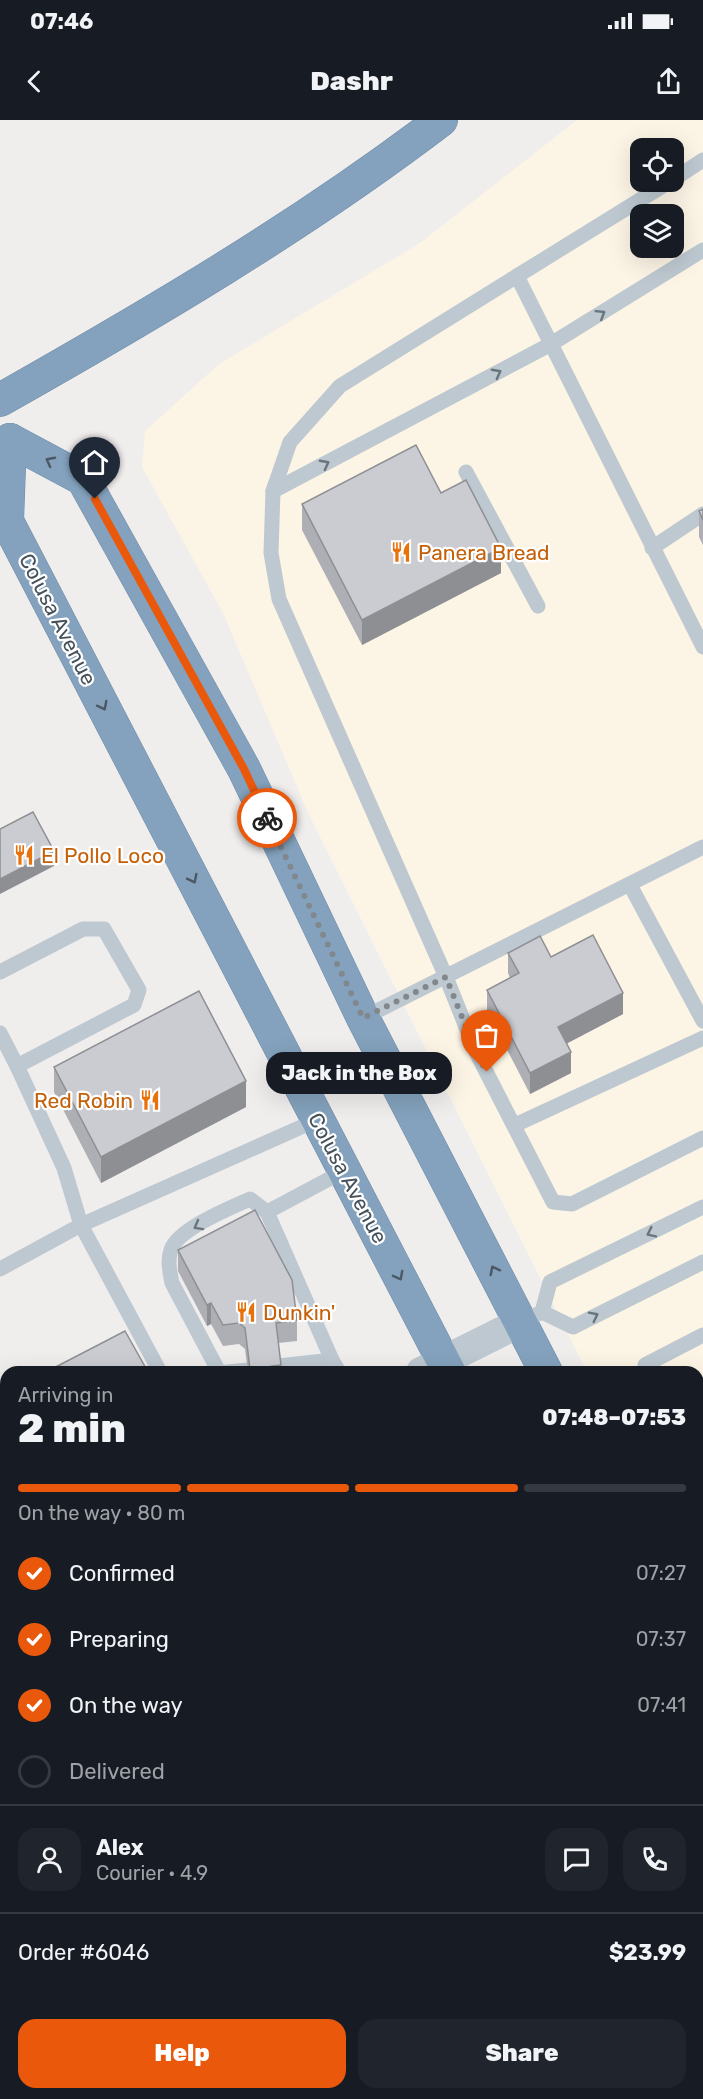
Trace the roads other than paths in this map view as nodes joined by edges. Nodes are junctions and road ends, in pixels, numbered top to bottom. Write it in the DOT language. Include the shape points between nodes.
graph roads {
  1 [pos="441,120"];
  2 [pos="703,160"];
  3 [pos="684,172"];
  4 [pos="653,192"];
  5 [pos="703,250"];
  6 [pos="517,276"];
  7 [pos="551,344"];
  8 [pos="0,400"];
  9 [pos="5,431"];
  10 [pos="466,472"];
  11 [pos="273,491"];
  12 [pos="703,514"];
  13 [pos="652,548"];
  14 [pos="538,606"];
  15 [pos="703,646"];
  16 [pos="703,847"];
  17 [pos="630,885"];
  18 [pos="0,972"];
  19 [pos="446,977"];
  20 [pos="363,1018"];
  21 [pos="703,1021"];
  22 [pos="0,1033"];
  23 [pos="703,1038"];
  24 [pos="17,1066"];
  25 [pos="317,1120"];
  26 [pos="515,1125"];
  27 [pos="703,1138"];
  28 [pos="344,1171"];
  29 [pos="703,1207"];
  30 [pos="267,1212"];
  31 [pos="81,1225"];
  32 [pos="703,1262"];
  33 [pos="0,1269"];
  34 [pos="531,1317"];
  35 [pos="703,1335"];
  36 [pos="157,1366"];
  37 [pos="216,1366"];
  38 [pos="279,1366"];
  39 [pos="336,1366"];
  40 [pos="436,1366"];
  41 [pos="442,1366"];
  42 [pos="544,1366"];
  43 [pos="646,1366"];
  1 -- 8 [label="highway" via="222,271"];
  2 -- 3 [label="lane"];
  4 -- 6 [label="lane"];
  7 -- 5 [label="lane, one-way"];
  6 -- 7 [label="lane"];
  6 -- 11 [label="lane" via="340,387 290,442"];
  11 -- 7 [label="lane, one-way"];
  7 -- 13 [label="lane"];
  20 -- 9 [label="highway, Colusa Avenue, one-way" via="244,769 83,478"];
  9 -- 25 [label="highway, Colusa Avenue, one-way" via="7,521"];
  10 -- 14 [label="lane"];
  11 -- 19 [label="lane" via="271,553 279,599"];
  12 -- 13 [label="lane"];
  13 -- 15 [label="lane"];
  16 -- 17 [label="lane"];
  17 -- 19 [label="lane"];
  17 -- 21 [label="lane"];
  18 -- 24 [label="lane" via="83,929 104,929 139,990 134,1005"];
  19 -- 20 [label="lane"];
  19 -- 26 [label="lane" via="476,1052"];
  34 -- 20 [label="highway, Colusa Avenue, one-way"];
  22 -- 24 [label="lane"];
  23 -- 26 [label="lane"];
  24 -- 31 [label="lane" via="64,1168"];
  25 -- 28 [label="highway, Colusa Avenue"];
  25 -- 31 [label="lane"];
  26 -- 27 [label="lane" via="553,1202 572,1204"];
  28 -- 30 [label="lane"];
  28 -- 40 [label="highway, Colusa Avenue, one-way"];
  29 -- 34 [label="lane, one-way" via="550,1282"];
  30 -- 37 [label="lane, one-way" via="250,1199 184,1234 171,1248 172,1283"];
  30 -- 39 [label="lane"];
  31 -- 33 [label="lane"];
  31 -- 36 [label="lane"];
  34 -- 32 [label="lane, one-way" via="573,1327"];
  34 -- 41 [label="street"];
  34 -- 42 [label="highway, Colusa Avenue"];
  35 -- 43 [label="lane"];
  38 -- 39 [label="lane"];
}
